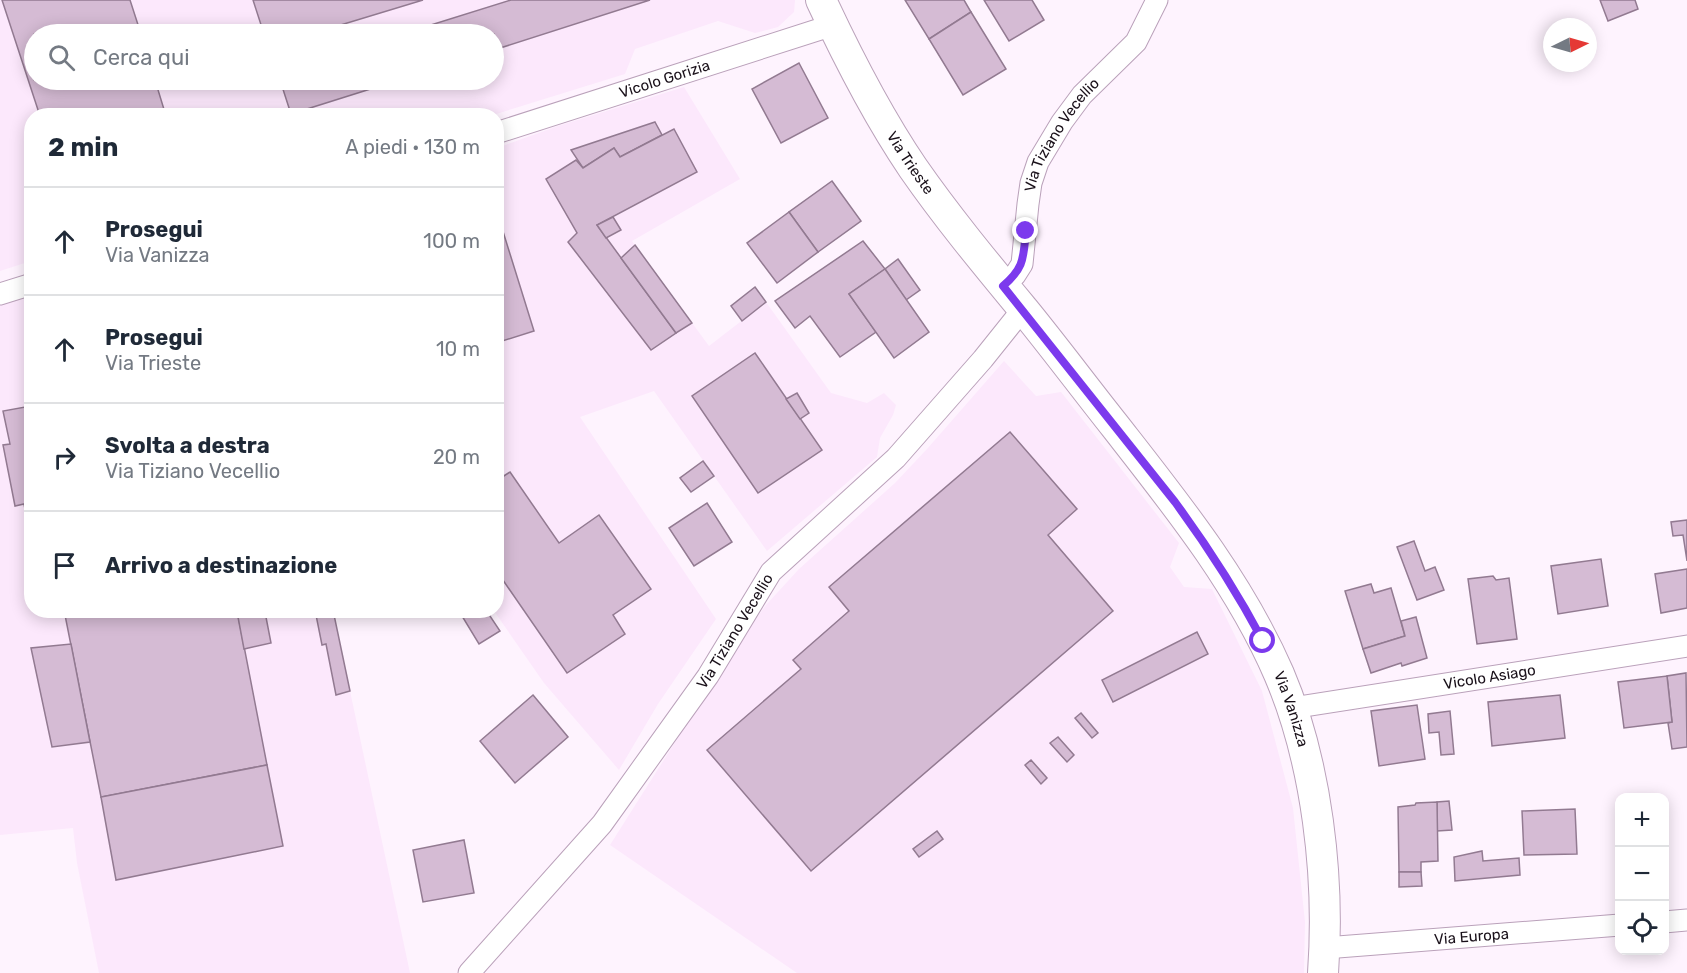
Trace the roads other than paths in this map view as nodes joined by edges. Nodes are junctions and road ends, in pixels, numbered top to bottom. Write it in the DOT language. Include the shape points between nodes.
graph roads {
  1 [pos="1157,0"];
  2 [pos="827,13"];
  3 [pos="504,130"];
  4 [pos="24,286"];
  5 [pos="1003,286"];
  6 [pos="0,294"];
  7 [pos="1023,309"];
  8 [pos="1687,646"];
  9 [pos="1292,708"];
  10 [pos="1687,920"];
  11 [pos="1669,922"];
  12 [pos="1615,926"];
  13 [pos="1324,960"];
  14 [pos="470,973"];
  1 -- 5 [label="street, Via Tiziano Vecellio" via="1136,42 1082,95 1038,162 1031,183 1022,264"];
  2 -- 3 [label="street, Vicolo Gorizia"];
  2 -- 5 [label="street, Via Trieste" via="848,59 914,168"];
  4 -- 6 [label="street"];
  5 -- 7 [label="street, Via Trieste"];
  7 -- 9 [label="street, Via Vanizza" via="1175,502 1222,569 1263,641"];
  7 -- 14 [label="street, Via Tiziano Vecellio" via="896,458 771,572 708,676 602,824"];
  8 -- 9 [label="street, Vicolo Asiago"];
  9 -- 13 [label="street, Via Vanizza" via="1319,834 1325,906"];
  10 -- 11 [label="street"];
  12 -- 13 [label="street, Via Europa"];
}
